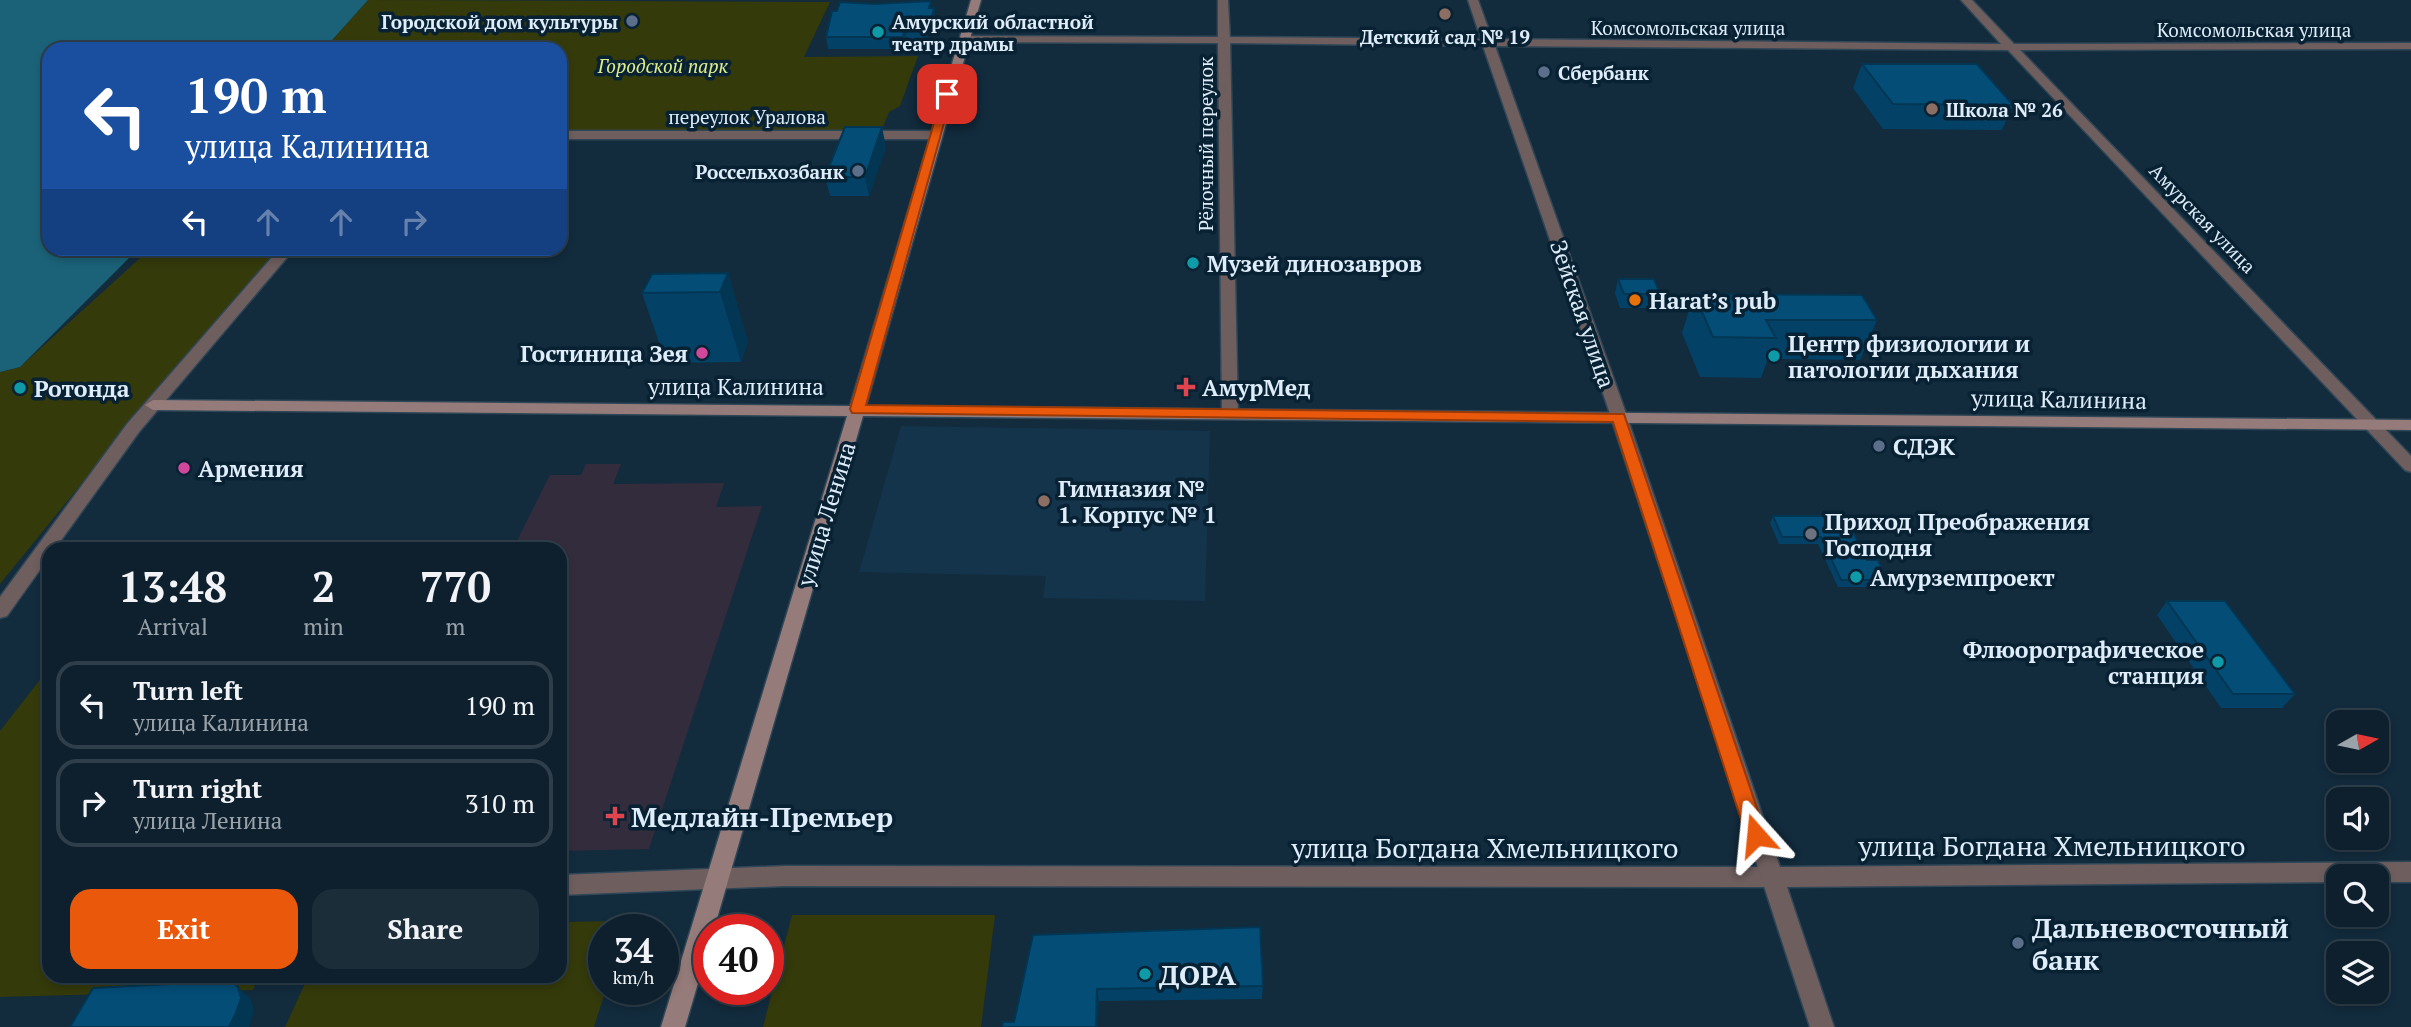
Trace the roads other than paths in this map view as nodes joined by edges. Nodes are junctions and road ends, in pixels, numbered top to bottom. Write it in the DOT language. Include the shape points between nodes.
graph roads {
  1 [pos="976,0"];
  2 [pos="1223,0"];
  3 [pos="1473,0"];
  4 [pos="1966,0"];
  5 [pos="964,39"];
  6 [pos="1224,40"];
  7 [pos="1488,43"];
  8 [pos="2411,46"];
  9 [pos="2011,47"];
  10 [pos="567,135"];
  11 [pos="935,135"];
  12 [pos="281,256"];
  13 [pos="153,405"];
  14 [pos="858,409"];
  15 [pos="1230,414"];
  16 [pos="1619,417"];
  17 [pos="2372,425"];
  18 [pos="2411,425"];
  19 [pos="2411,466"];
  20 [pos="50,542"];
  21 [pos="42,553"];
  22 [pos="0,611"];
  23 [pos="2411,872"];
  24 [pos="1770,877"];
  25 [pos="716,879"];
  26 [pos="567,885"];
  27 [pos="673,1027"];
  28 [pos="1822,1027"];
  1 -- 5 [label="main road, улица Ленина"];
  2 -- 6 [label="street, Рёлочный переулок"];
  3 -- 7 [label="street, Зейская улица"];
  4 -- 9 [label="street, Амурская улица"];
  5 -- 6 [label="street, Комсомольская улица"];
  5 -- 11 [label="main road, улица Ленина"];
  6 -- 7 [label="street, Комсомольская улица"];
  6 -- 15 [label="street, Рёлочный переулок"];
  7 -- 9 [label="street, Комсомольская улица"];
  7 -- 16 [label="street, Зейская улица"];
  8 -- 9 [label="street, Комсомольская улица"];
  9 -- 17 [label="street, Амурская улица"];
  10 -- 11 [label="street, переулок Уралова"];
  11 -- 14 [label="main road, улица Ленина"];
  12 -- 13 [label="street"];
  13 -- 14 [label="main road, улица Калинина"];
  13 -- 20 [label="street"];
  14 -- 15 [label="main road, улица Калинина"];
  14 -- 25 [label="main road, улица Ленина"];
  15 -- 16 [label="main road, улица Калинина"];
  16 -- 17 [label="main road, улица Калинина"];
  16 -- 24 [label="street, Зейская улица"];
  17 -- 18 [label="main road, улица Калинина"];
  17 -- 19 [label="street, Амурская улица"];
  21 -- 22 [label="street"];
  23 -- 24 [label="street, улица Богдана Хмельницкого"];
  24 -- 25 [label="street, улица Богдана Хмельницкого"];
  24 -- 28 [label="street, Зейская улица"];
  25 -- 26 [label="street, улица Богдана Хмельницкого"];
  25 -- 27 [label="main road, улица Ленина"];
}
